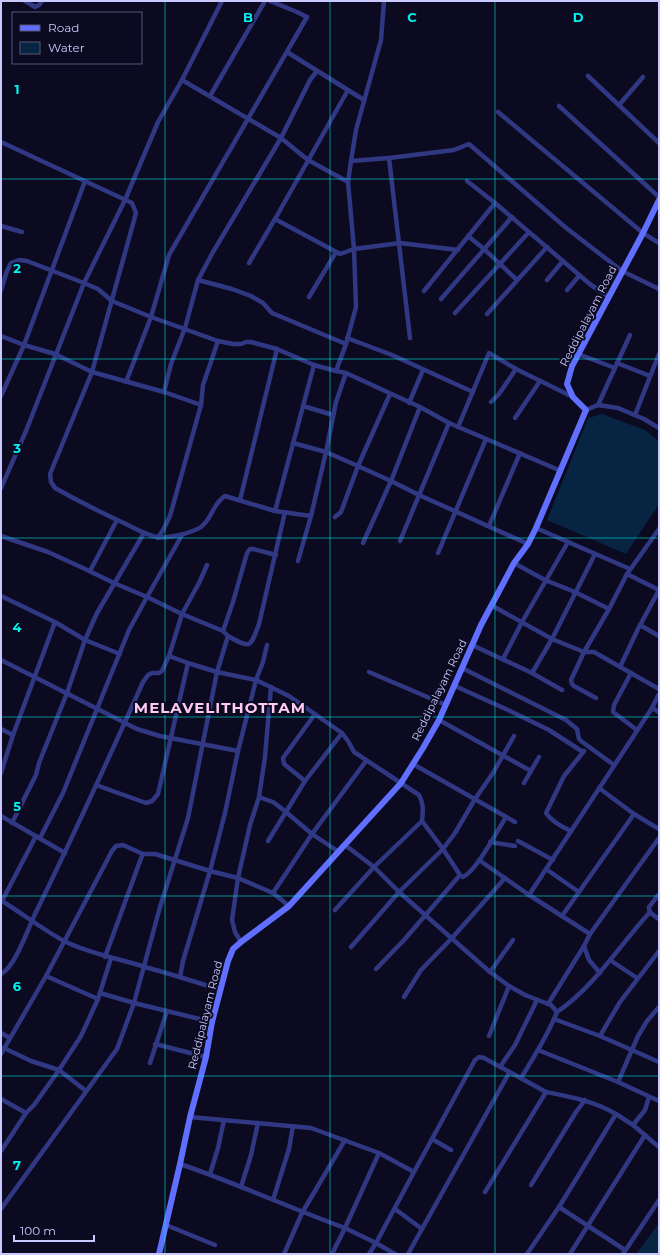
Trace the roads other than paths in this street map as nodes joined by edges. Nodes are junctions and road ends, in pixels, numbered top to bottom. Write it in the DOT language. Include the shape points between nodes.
graph roads {
  1 [pos="24,1"];
  2 [pos="42,1"];
  3 [pos="222,1"];
  4 [pos="265,1"];
  5 [pos="270,1"];
  6 [pos="384,1"];
  7 [pos="287,52"];
  8 [pos="317,71"];
  9 [pos="588,76"];
  10 [pos="643,77"];
  11 [pos="182,80"];
  12 [pos="348,90"];
  13 [pos="210,96"];
  14 [pos="364,100"];
  15 [pos="619,105"];
  16 [pos="559,106"];
  17 [pos="498,112"];
  18 [pos="248,119"];
  19 [pos="281,138"];
  20 [pos="1,142"];
  21 [pos="659,143"];
  22 [pos="389,158"];
  23 [pos="308,160"];
  24 [pos="351,161"];
  25 [pos="467,181"];
  26 [pos="85,182"];
  27 [pos="348,182"];
  28 [pos="659,197"];
  29 [pos="125,200"];
  30 [pos="659,200"];
  31 [pos="495,203"];
  32 [pos="512,217"];
  33 [pos="275,218"];
  34 [pos="1,226"];
  35 [pos="22,232"];
  36 [pos="529,232"];
  37 [pos="643,233"];
  38 [pos="468,236"];
  39 [pos="400,243"];
  40 [pos="659,243"];
  41 [pos="547,247"];
  42 [pos="354,249"];
  43 [pos="484,249"];
  44 [pos="458,250"];
  45 [pos="336,252"];
  46 [pos="563,261"];
  47 [pos="249,263"];
  48 [pos="500,264"];
  49 [pos="51,270"];
  50 [pos="622,271"];
  51 [pos="579,276"];
  52 [pos="198,280"];
  53 [pos="517,280"];
  54 [pos="547,280"];
  55 [pos="84,282"];
  56 [pos="659,289"];
  57 [pos="1,290"];
  58 [pos="567,290"];
  59 [pos="424,291"];
  60 [pos="608,296"];
  61 [pos="309,297"];
  62 [pos="441,299"];
  63 [pos="112,301"];
  64 [pos="455,314"];
  65 [pos="487,314"];
  66 [pos="151,317"];
  67 [pos="185,328"];
  68 [pos="630,335"];
  69 [pos="1,336"];
  70 [pos="347,338"];
  71 [pos="410,338"];
  72 [pos="218,341"];
  73 [pos="346,344"];
  74 [pos="24,345"];
  75 [pos="277,349"];
  76 [pos="55,354"];
  77 [pos="578,354"];
  78 [pos="659,354"];
  79 [pos="314,365"];
  80 [pos="616,366"];
  81 [pos="516,369"];
  82 [pos="424,370"];
  83 [pos="336,371"];
  84 [pos="92,372"];
  85 [pos="346,373"];
  86 [pos="650,376"];
  87 [pos="540,381"];
  88 [pos="126,382"];
  89 [pos="164,392"];
  90 [pos="473,392"];
  91 [pos="390,394"];
  92 [pos="1,396"];
  93 [pos="573,397"];
  94 [pos="409,402"];
  95 [pos="491,402"];
  96 [pos="201,405"];
  97 [pos="598,405"];
  98 [pos="303,406"];
  99 [pos="420,408"];
  100 [pos="586,410"];
  101 [pos="334,415"];
  102 [pos="635,415"];
  103 [pos="515,418"];
  104 [pos="449,423"];
  105 [pos="458,427"];
  106 [pos="659,428"];
  107 [pos="486,439"];
  108 [pos="293,443"];
  109 [pos="326,452"];
  110 [pos="520,453"];
  111 [pos="358,466"];
  112 [pos="561,471"];
  113 [pos="392,481"];
  114 [pos="1,488"];
  115 [pos="419,495"];
  116 [pos="240,500"];
  117 [pos="275,511"];
  118 [pos="455,511"];
  119 [pos="285,512"];
  120 [pos="311,516"];
  121 [pos="335,517"];
  122 [pos="117,520"];
  123 [pos="490,526"];
  124 [pos="536,528"];
  125 [pos="659,529"];
  126 [pos="144,533"];
  127 [pos="182,535"];
  128 [pos="1,536"];
  129 [pos="158,538"];
  130 [pos="400,541"];
  131 [pos="568,542"];
  132 [pos="363,543"];
  133 [pos="528,544"];
  134 [pos="438,553"];
  135 [pos="595,554"];
  136 [pos="276,555"];
  137 [pos="298,561"];
  138 [pos="514,563"];
  139 [pos="207,565"];
  140 [pos="630,569"];
  141 [pos="90,571"];
  142 [pos="626,574"];
  143 [pos="545,580"];
  144 [pos="114,583"];
  145 [pos="659,590"];
  146 [pos="575,592"];
  147 [pos="1,596"];
  148 [pos="147,596"];
  149 [pos="491,605"];
  150 [pos="609,609"];
  151 [pos="182,614"];
  152 [pos="55,622"];
  153 [pos="522,622"];
  154 [pos="640,625"];
  155 [pos="223,631"];
  156 [pos="228,636"];
  157 [pos="659,636"];
  158 [pos="552,639"];
  159 [pos="86,640"];
  160 [pos="267,645"];
  161 [pos="472,645"];
  162 [pos="584,652"];
  163 [pos="120,654"];
  164 [pos="169,656"];
  165 [pos="503,659"];
  166 [pos="1,660"];
  167 [pos="188,664"];
  168 [pos="620,667"];
  169 [pos="462,668"];
  170 [pos="217,672"];
  171 [pos="369,672"];
  172 [pos="532,673"];
  173 [pos="631,673"];
  174 [pos="36,677"];
  175 [pos="256,680"];
  176 [pos="455,686"];
  177 [pos="271,687"];
  178 [pos="659,689"];
  179 [pos="562,690"];
  180 [pos="67,693"];
  181 [pos="659,694"];
  182 [pos="596,698"];
  183 [pos="446,705"];
  184 [pos="652,708"];
  185 [pos="97,709"];
  186 [pos="659,712"];
  187 [pos="315,714"];
  188 [pos="438,720"];
  189 [pos="125,722"];
  190 [pos="1,729"];
  191 [pos="637,730"];
  192 [pos="342,733"];
  193 [pos="13,735"];
  194 [pos="514,736"];
  195 [pos="170,738"];
  196 [pos="203,745"];
  197 [pos="588,746"];
  198 [pos="238,751"];
  199 [pos="583,752"];
  200 [pos="503,755"];
  201 [pos="539,757"];
  202 [pos="366,760"];
  203 [pos="413,764"];
  204 [pos="614,765"];
  205 [pos="531,771"];
  206 [pos="1,773"];
  207 [pos="306,781"];
  208 [pos="401,783"];
  209 [pos="524,783"];
  210 [pos="96,785"];
  211 [pos="599,788"];
  212 [pos="259,797"];
  213 [pos="475,799"];
  214 [pos="286,812"];
  215 [pos="634,814"];
  216 [pos="1,816"];
  217 [pos="506,817"];
  218 [pos="422,821"];
  219 [pos="515,822"];
  220 [pos="12,823"];
  221 [pos="659,830"];
  222 [pos="571,831"];
  223 [pos="312,834"];
  224 [pos="38,837"];
  225 [pos="659,838"];
  226 [pos="268,841"];
  227 [pos="518,841"];
  228 [pos="490,842"];
  229 [pos="345,845"];
  230 [pos="515,846"];
  231 [pos="443,849"];
  232 [pos="339,852"];
  233 [pos="65,853"];
  234 [pos="143,854"];
  235 [pos="175,860"];
  236 [pos="479,860"];
  237 [pos="553,860"];
  238 [pos="374,867"];
  239 [pos="546,869"];
  240 [pos="210,871"];
  241 [pos="460,876"];
  242 [pos="238,878"];
  243 [pos="505,878"];
  244 [pos="399,892"];
  245 [pos="579,892"];
  246 [pos="273,893"];
  247 [pos="659,894"];
  248 [pos="529,895"];
  249 [pos="1,902"];
  250 [pos="289,906"];
  251 [pos="335,910"];
  252 [pos="650,912"];
  253 [pos="426,915"];
  254 [pos="562,916"];
  255 [pos="659,919"];
  256 [pos="32,921"];
  257 [pos="590,934"];
  258 [pos="452,938"];
  259 [pos="64,940"];
  260 [pos="513,940"];
  261 [pos="240,942"];
  262 [pos="584,946"];
  263 [pos="351,947"];
  264 [pos="659,951"];
  265 [pos="105,957"];
  266 [pos="111,958"];
  267 [pos="610,960"];
  268 [pos="144,966"];
  269 [pos="376,969"];
  270 [pos="490,972"];
  271 [pos="600,973"];
  272 [pos="1,974"];
  273 [pos="46,976"];
  274 [pos="180,978"];
  275 [pos="637,978"];
  276 [pos="509,986"];
  277 [pos="221,990"];
  278 [pos="100,993"];
  279 [pos="404,997"];
  280 [pos="98,999"];
  281 [pos="537,1000"];
  282 [pos="134,1003"];
  283 [pos="548,1004"];
  284 [pos="659,1007"];
  285 [pos="167,1011"];
  286 [pos="557,1012"];
  287 [pos="554,1019"];
  288 [pos="212,1022"];
  289 [pos="1,1033"];
  290 [pos="489,1036"];
  291 [pos="600,1036"];
  292 [pos="10,1038"];
  293 [pos="155,1044"];
  294 [pos="4,1048"];
  295 [pos="632,1049"];
  296 [pos="538,1050"];
  297 [pos="1,1054"];
  298 [pos="206,1057"];
  299 [pos="659,1062"];
  300 [pos="150,1063"];
  301 [pos="500,1067"];
  302 [pos="59,1070"];
  303 [pos="510,1073"];
  304 [pos="521,1078"];
  305 [pos="618,1082"];
  306 [pos="86,1091"];
  307 [pos="546,1092"];
  308 [pos="649,1097"];
  309 [pos="1,1099"];
  310 [pos="585,1100"];
  311 [pos="659,1101"];
  312 [pos="26,1113"];
  313 [pos="616,1114"];
  314 [pos="190,1117"];
  315 [pos="224,1120"];
  316 [pos="258,1123"];
  317 [pos="633,1125"];
  318 [pos="293,1126"];
  319 [pos="644,1135"];
  320 [pos="432,1139"];
  321 [pos="344,1140"];
  322 [pos="659,1147"];
  323 [pos="451,1150"];
  324 [pos="1,1151"];
  325 [pos="379,1153"];
  326 [pos="180,1164"];
  327 [pos="414,1172"];
  328 [pos="210,1174"];
  329 [pos="531,1184"];
  330 [pos="241,1187"];
  331 [pos="485,1192"];
  332 [pos="273,1200"];
  333 [pos="659,1200"];
  334 [pos="559,1207"];
  335 [pos="1,1209"];
  336 [pos="395,1209"];
  337 [pos="302,1212"];
  338 [pos="166,1226"];
  339 [pos="588,1226"];
  340 [pos="345,1228"];
  341 [pos="422,1229"];
  342 [pos="376,1243"];
  343 [pos="215,1245"];
  344 [pos="624,1252"];
  345 [pos="159,1254"];
  346 [pos="284,1254"];
  347 [pos="332,1254"];
  348 [pos="369,1254"];
  349 [pos="395,1254"];
  350 [pos="408,1254"];
  351 [pos="528,1254"];
  352 [pos="570,1254"];
  1 -- 2 [label="street" via="35,7"];
  3 -- 11 [label="street"];
  4 -- 13 [label="street"];
  5 -- 7 [label="street" via="306,17"];
  6 -- 14 [label="street" via="381,40"];
  7 -- 8 [label="street"];
  7 -- 18 [label="street"];
  8 -- 12 [label="street"];
  8 -- 19 [label="street"];
  9 -- 15 [label="street"];
  10 -- 15 [label="street"];
  11 -- 13 [label="street"];
  11 -- 29 [label="street" via="158,122"];
  12 -- 14 [label="street"];
  12 -- 23 [label="street"];
  13 -- 18 [label="street"];
  14 -- 24 [label="street"];
  15 -- 21 [label="street"];
  16 -- 28 [label="street"];
  17 -- 37 [label="street"];
  18 -- 19 [label="street"];
  18 -- 66 [label="street" via="169,255"];
  19 -- 23 [label="street"];
  19 -- 52 [label="street"];
  20 -- 26 [label="street"];
  22 -- 24 [label="street"];
  22 -- 39 [label="street"];
  22 -- 50 [label="street" via="454,150 469,144"];
  23 -- 27 [label="street"];
  23 -- 33 [label="street"];
  24 -- 27 [label="street"];
  25 -- 31 [label="street"];
  26 -- 29 [label="street"];
  26 -- 49 [label="street"];
  27 -- 42 [label="street"];
  29 -- 55 [label="street"];
  29 -- 63 [label="street" via="132,204 136,213"];
  30 -- 37 [label="main road, Reddipalayam Road"];
  31 -- 32 [label="street"];
  31 -- 38 [label="street"];
  32 -- 36 [label="street"];
  32 -- 43 [label="street"];
  33 -- 45 [label="street"];
  33 -- 47 [label="street"];
  34 -- 35 [label="street"];
  36 -- 41 [label="street"];
  36 -- 48 [label="street"];
  37 -- 40 [label="street"];
  37 -- 50 [label="main road, Reddipalayam Road"];
  38 -- 43 [label="street"];
  38 -- 44 [label="street"];
  39 -- 42 [label="street"];
  39 -- 44 [label="street"];
  39 -- 71 [label="street"];
  41 -- 46 [label="street"];
  41 -- 53 [label="street"];
  42 -- 45 [label="street" via="340,254"];
  42 -- 70 [label="street" via="356,307"];
  43 -- 48 [label="street"];
  43 -- 62 [label="street"];
  44 -- 59 [label="street"];
  45 -- 61 [label="street"];
  46 -- 51 [label="street"];
  46 -- 54 [label="street"];
  48 -- 53 [label="street"];
  48 -- 64 [label="street"];
  49 -- 55 [label="street"];
  49 -- 57 [label="street" via="27,261 11,263"];
  49 -- 74 [label="street"];
  50 -- 56 [label="street"];
  50 -- 60 [label="main road, Reddipalayam Road"];
  51 -- 58 [label="street"];
  51 -- 60 [label="street"];
  52 -- 67 [label="street"];
  52 -- 73 [label="street" via="251,296 263,303 272,313"];
  53 -- 65 [label="street"];
  55 -- 63 [label="street" via="98,289"];
  55 -- 76 [label="street"];
  60 -- 77 [label="main road, Reddipalayam Road"];
  63 -- 66 [label="street"];
  63 -- 84 [label="street"];
  66 -- 67 [label="street"];
  66 -- 88 [label="street"];
  67 -- 72 [label="street"];
  67 -- 89 [label="street" via="171,364"];
  68 -- 80 [label="street"];
  69 -- 74 [label="street"];
  70 -- 73 [label="street"];
  70 -- 82 [label="street"];
  72 -- 75 [label="street" via="233,344 251,342"];
  72 -- 96 [label="street" via="203,385"];
  73 -- 83 [label="street"];
  74 -- 76 [label="street"];
  74 -- 92 [label="street"];
  75 -- 79 [label="street"];
  75 -- 116 [label="street"];
  76 -- 84 [label="street"];
  76 -- 114 [label="street" via="26,432"];
  77 -- 80 [label="street"];
  77 -- 93 [label="main road, Reddipalayam Road" via="567,384"];
  78 -- 86 [label="street"];
  79 -- 83 [label="street"];
  79 -- 98 [label="street"];
  80 -- 86 [label="street"];
  80 -- 97 [label="street"];
  81 -- 87 [label="street"];
  81 -- 90 [label="street" via="488,353"];
  81 -- 95 [label="street"];
  82 -- 90 [label="street"];
  82 -- 94 [label="street"];
  83 -- 85 [label="street"];
  84 -- 88 [label="street"];
  84 -- 122 [label="street" via="50,474 51,482 55,488"];
  85 -- 91 [label="street"];
  85 -- 101 [label="street"];
  86 -- 102 [label="street"];
  87 -- 93 [label="street"];
  87 -- 103 [label="street"];
  88 -- 89 [label="street"];
  89 -- 96 [label="street"];
  90 -- 105 [label="street"];
  91 -- 94 [label="street"];
  91 -- 111 [label="street"];
  93 -- 100 [label="main road"];
  94 -- 99 [label="street"];
  96 -- 129 [label="street" via="170,516"];
  97 -- 100 [label="street"];
  97 -- 102 [label="street" via="618,408"];
  98 -- 101 [label="street"];
  98 -- 108 [label="street"];
  99 -- 104 [label="street"];
  99 -- 113 [label="street"];
  100 -- 112 [label="main road, Reddipalayam Road"];
  101 -- 109 [label="street"];
  102 -- 106 [label="street"];
  104 -- 105 [label="street"];
  104 -- 115 [label="street"];
  105 -- 107 [label="street"];
  107 -- 110 [label="street"];
  107 -- 118 [label="street"];
  108 -- 109 [label="street"];
  108 -- 117 [label="street"];
  109 -- 111 [label="street"];
  109 -- 120 [label="street"];
  110 -- 112 [label="street"];
  110 -- 123 [label="street"];
  111 -- 113 [label="street"];
  111 -- 121 [label="street" via="341,512"];
  112 -- 124 [label="main road, Reddipalayam Road"];
  113 -- 115 [label="street"];
  113 -- 132 [label="street"];
  115 -- 118 [label="street"];
  115 -- 130 [label="street"];
  116 -- 117 [label="street"];
  116 -- 127 [label="street" via="225,496 220,499 203,526"];
  117 -- 119 [label="street"];
  118 -- 123 [label="street"];
  118 -- 134 [label="street"];
  119 -- 120 [label="street"];
  119 -- 136 [label="street"];
  120 -- 137 [label="street"];
  122 -- 126 [label="street"];
  122 -- 141 [label="street"];
  123 -- 133 [label="street"];
  124 -- 131 [label="street"];
  124 -- 133 [label="main road, Reddipalayam Road"];
  125 -- 140 [label="street"];
  126 -- 129 [label="street"];
  126 -- 144 [label="street"];
  127 -- 129 [label="street"];
  127 -- 148 [label="street"];
  128 -- 141 [label="street" via="48,552"];
  131 -- 135 [label="street"];
  131 -- 143 [label="street"];
  133 -- 138 [label="main road, Reddipalayam Road"];
  135 -- 140 [label="street"];
  135 -- 146 [label="street"];
  136 -- 155 [label="street" via="253,549 247,553"];
  136 -- 156 [label="street" via="253,640 243,645"];
  138 -- 143 [label="street"];
  138 -- 149 [label="main road, Reddipalayam Road"];
  139 -- 151 [label="street"];
  140 -- 142 [label="street"];
  141 -- 144 [label="street"];
  142 -- 145 [label="street"];
  142 -- 150 [label="street"];
  143 -- 146 [label="street"];
  143 -- 153 [label="street"];
  144 -- 148 [label="street"];
  144 -- 159 [label="street"];
  145 -- 154 [label="street"];
  146 -- 150 [label="street"];
  146 -- 158 [label="street"];
  147 -- 152 [label="street"];
  148 -- 151 [label="street"];
  148 -- 163 [label="street"];
  149 -- 153 [label="street"];
  149 -- 161 [label="main road, Reddipalayam Road"];
  150 -- 162 [label="street"];
  151 -- 155 [label="street"];
  151 -- 164 [label="street"];
  152 -- 159 [label="street"];
  152 -- 174 [label="street"];
  153 -- 158 [label="street"];
  153 -- 165 [label="street"];
  154 -- 157 [label="street"];
  154 -- 168 [label="street"];
  155 -- 156 [label="street"];
  156 -- 170 [label="street"];
  158 -- 162 [label="street"];
  158 -- 172 [label="street"];
  159 -- 163 [label="street"];
  159 -- 180 [label="street"];
  160 -- 175 [label="street"];
  161 -- 165 [label="street"];
  161 -- 169 [label="main road, Reddipalayam Road"];
  162 -- 168 [label="street" via="594,652"];
  162 -- 182 [label="street" via="571,682"];
  163 -- 185 [label="street"];
  164 -- 167 [label="street"];
  164 -- 189 [label="street" via="162,671 148,675 143,682"];
  165 -- 172 [label="street"];
  166 -- 174 [label="street"];
  167 -- 170 [label="street"];
  167 -- 195 [label="street"];
  168 -- 173 [label="street"];
  169 -- 176 [label="main road, Reddipalayam Road"];
  169 -- 197 [label="street" via="566,720 578,729 579,739"];
  170 -- 175 [label="street"];
  170 -- 196 [label="street"];
  171 -- 183 [label="street"];
  172 -- 179 [label="street"];
  173 -- 178 [label="street"];
  173 -- 191 [label="street" via="614,705 613,712"];
  174 -- 180 [label="street"];
  174 -- 193 [label="street"];
  175 -- 177 [label="street"];
  175 -- 198 [label="street"];
  176 -- 183 [label="main road, Reddipalayam Road"];
  176 -- 199 [label="street" via="549,730"];
  177 -- 187 [label="street"];
  177 -- 212 [label="street"];
  180 -- 185 [label="street"];
  180 -- 220 [label="street" via="36,775"];
  181 -- 184 [label="street"];
  183 -- 188 [label="main road, Reddipalayam Road"];
  184 -- 186 [label="street"];
  184 -- 191 [label="street"];
  185 -- 189 [label="street"];
  185 -- 224 [label="street" via="63,793"];
  187 -- 192 [label="street"];
  187 -- 207 [label="street" via="283,758 284,764"];
  188 -- 200 [label="street"];
  188 -- 203 [label="main road, Reddipalayam Road"];
  189 -- 195 [label="street" via="138,729"];
  189 -- 210 [label="street"];
  190 -- 193 [label="street"];
  191 -- 204 [label="street"];
  192 -- 202 [label="street" via="354,752"];
  192 -- 207 [label="street"];
  193 -- 206 [label="street"];
  194 -- 200 [label="street"];
  195 -- 196 [label="street"];
  195 -- 210 [label="street" via="158,794 152,801 146,803"];
  196 -- 198 [label="street"];
  196 -- 235 [label="street" via="188,818"];
  197 -- 199 [label="street"];
  197 -- 204 [label="street"];
  198 -- 240 [label="street"];
  199 -- 222 [label="street" via="564,776 546,813 559,825"];
  200 -- 205 [label="street"];
  200 -- 213 [label="street"];
  201 -- 205 [label="street"];
  202 -- 208 [label="street"];
  202 -- 223 [label="street"];
  203 -- 208 [label="main road, Reddipalayam Road"];
  203 -- 213 [label="street"];
  204 -- 211 [label="street"];
  205 -- 209 [label="street"];
  207 -- 214 [label="street"];
  208 -- 218 [label="street" via="419,795 422,801"];
  208 -- 229 [label="main road, Reddipalayam Road"];
  210 -- 233 [label="street"];
  211 -- 215 [label="street"];
  211 -- 222 [label="street"];
  212 -- 214 [label="street" via="273,802"];
  212 -- 242 [label="street"];
  213 -- 217 [label="street"];
  213 -- 231 [label="street" via="456,833"];
  214 -- 223 [label="street"];
  214 -- 226 [label="street"];
  215 -- 221 [label="street"];
  215 -- 245 [label="street"];
  216 -- 220 [label="street"];
  217 -- 219 [label="street"];
  217 -- 228 [label="street"];
  218 -- 231 [label="street"];
  218 -- 238 [label="street"];
  220 -- 224 [label="street"];
  222 -- 237 [label="street"];
  223 -- 232 [label="street"];
  223 -- 246 [label="street"];
  224 -- 233 [label="street"];
  224 -- 249 [label="street"];
  225 -- 257 [label="street"];
  227 -- 237 [label="street"];
  228 -- 230 [label="street"];
  228 -- 236 [label="street"];
  229 -- 232 [label="main road, Reddipalayam Road"];
  229 -- 238 [label="street"];
  231 -- 241 [label="street"];
  231 -- 244 [label="street"];
  232 -- 250 [label="main road, Reddipalayam Road"];
  233 -- 256 [label="street"];
  234 -- 235 [label="street" via="155,854"];
  234 -- 259 [label="street" via="116,846"];
  234 -- 265 [label="street"];
  235 -- 240 [label="street"];
  235 -- 268 [label="street"];
  236 -- 241 [label="street" via="467,875"];
  236 -- 243 [label="street"];
  237 -- 239 [label="street"];
  238 -- 244 [label="street"];
  238 -- 251 [label="street"];
  239 -- 245 [label="street"];
  239 -- 248 [label="street"];
  240 -- 242 [label="street"];
  240 -- 274 [label="street" via="182,961"];
  241 -- 253 [label="street"];
  242 -- 246 [label="street"];
  242 -- 261 [label="street" via="232,920"];
  243 -- 248 [label="street"];
  243 -- 258 [label="street"];
  244 -- 253 [label="street"];
  244 -- 263 [label="street"];
  245 -- 254 [label="street"];
  246 -- 250 [label="street"];
  247 -- 252 [label="street" via="648,907"];
  248 -- 254 [label="street"];
  249 -- 256 [label="street"];
  250 -- 261 [label="main road, Reddipalayam Road"];
  252 -- 255 [label="street"];
  252 -- 267 [label="street"];
  253 -- 258 [label="street"];
  253 -- 269 [label="street"];
  254 -- 257 [label="street"];
  256 -- 259 [label="street"];
  256 -- 272 [label="street" via="9,968"];
  257 -- 262 [label="street"];
  258 -- 270 [label="street"];
  258 -- 279 [label="street" via="421,970"];
  259 -- 265 [label="street"];
  259 -- 273 [label="street"];
  260 -- 270 [label="street"];
  261 -- 277 [label="main road, Reddipalayam Road" via="233,949 228,961"];
  262 -- 271 [label="street" via="589,960"];
  262 -- 283 [label="street"];
  264 -- 275 [label="street"];
  265 -- 266 [label="street"];
  266 -- 268 [label="street"];
  266 -- 278 [label="street"];
  267 -- 271 [label="street"];
  267 -- 275 [label="street"];
  268 -- 274 [label="street"];
  268 -- 282 [label="street"];
  270 -- 276 [label="street"];
  271 -- 286 [label="street"];
  273 -- 280 [label="street"];
  273 -- 292 [label="street"];
  274 -- 277 [label="street"];
  275 -- 291 [label="street"];
  276 -- 281 [label="street"];
  276 -- 290 [label="street"];
  277 -- 288 [label="main road, Reddipalayam Road"];
  278 -- 280 [label="street"];
  278 -- 282 [label="street"];
  280 -- 302 [label="street" via="81,1036"];
  281 -- 283 [label="street"];
  281 -- 301 [label="street" via="515,1045"];
  282 -- 285 [label="street"];
  282 -- 306 [label="street" via="116,1049"];
  283 -- 286 [label="street"];
  284 -- 295 [label="street" via="647,1021"];
  285 -- 288 [label="street"];
  285 -- 293 [label="street"];
  286 -- 287 [label="street"];
  287 -- 291 [label="street"];
  287 -- 296 [label="street"];
  288 -- 298 [label="main road, Reddipalayam Road"];
  289 -- 292 [label="street"];
  291 -- 295 [label="street"];
  292 -- 294 [label="street"];
  293 -- 298 [label="street"];
  293 -- 300 [label="street"];
  294 -- 297 [label="street"];
  294 -- 302 [label="street" via="31,1061"];
  295 -- 299 [label="street"];
  295 -- 305 [label="street"];
  296 -- 304 [label="street"];
  296 -- 305 [label="street"];
  298 -- 314 [label="main road, Reddipalayam Road"];
  301 -- 303 [label="street"];
  301 -- 320 [label="street" via="484,1058 479,1057 475,1060"];
  302 -- 306 [label="street"];
  302 -- 312 [label="street"];
  303 -- 304 [label="street"];
  303 -- 341 [label="street"];
  304 -- 307 [label="street"];
  305 -- 308 [label="street"];
  306 -- 335 [label="street"];
  307 -- 310 [label="street"];
  307 -- 331 [label="street"];
  308 -- 311 [label="street"];
  308 -- 317 [label="street" via="641,1117"];
  309 -- 312 [label="street"];
  310 -- 313 [label="street"];
  310 -- 329 [label="street"];
  312 -- 324 [label="street"];
  313 -- 317 [label="street"];
  313 -- 334 [label="street"];
  314 -- 315 [label="street"];
  314 -- 326 [label="main road, Reddipalayam Road"];
  315 -- 316 [label="street"];
  315 -- 328 [label="street"];
  316 -- 318 [label="street"];
  316 -- 330 [label="street"];
  317 -- 319 [label="street"];
  318 -- 321 [label="street" via="311,1128"];
  318 -- 332 [label="street"];
  319 -- 322 [label="street"];
  319 -- 339 [label="street"];
  320 -- 323 [label="street"];
  320 -- 327 [label="street"];
  321 -- 325 [label="street"];
  321 -- 337 [label="street"];
  325 -- 327 [label="street"];
  325 -- 340 [label="street"];
  326 -- 328 [label="street"];
  326 -- 338 [label="main road, Reddipalayam Road"];
  327 -- 336 [label="street"];
  328 -- 330 [label="street"];
  330 -- 332 [label="street"];
  332 -- 337 [label="street"];
  333 -- 344 [label="street"];
  334 -- 339 [label="street"];
  334 -- 351 [label="street"];
  336 -- 341 [label="street"];
  336 -- 342 [label="street"];
  337 -- 340 [label="street"];
  337 -- 346 [label="street"];
  338 -- 343 [label="street"];
  338 -- 345 [label="main road, Reddipalayam Road"];
  339 -- 344 [label="street"];
  339 -- 352 [label="street"];
  340 -- 342 [label="street"];
  340 -- 347 [label="street"];
  341 -- 350 [label="street"];
  342 -- 348 [label="street"];
  342 -- 349 [label="street"];
}
